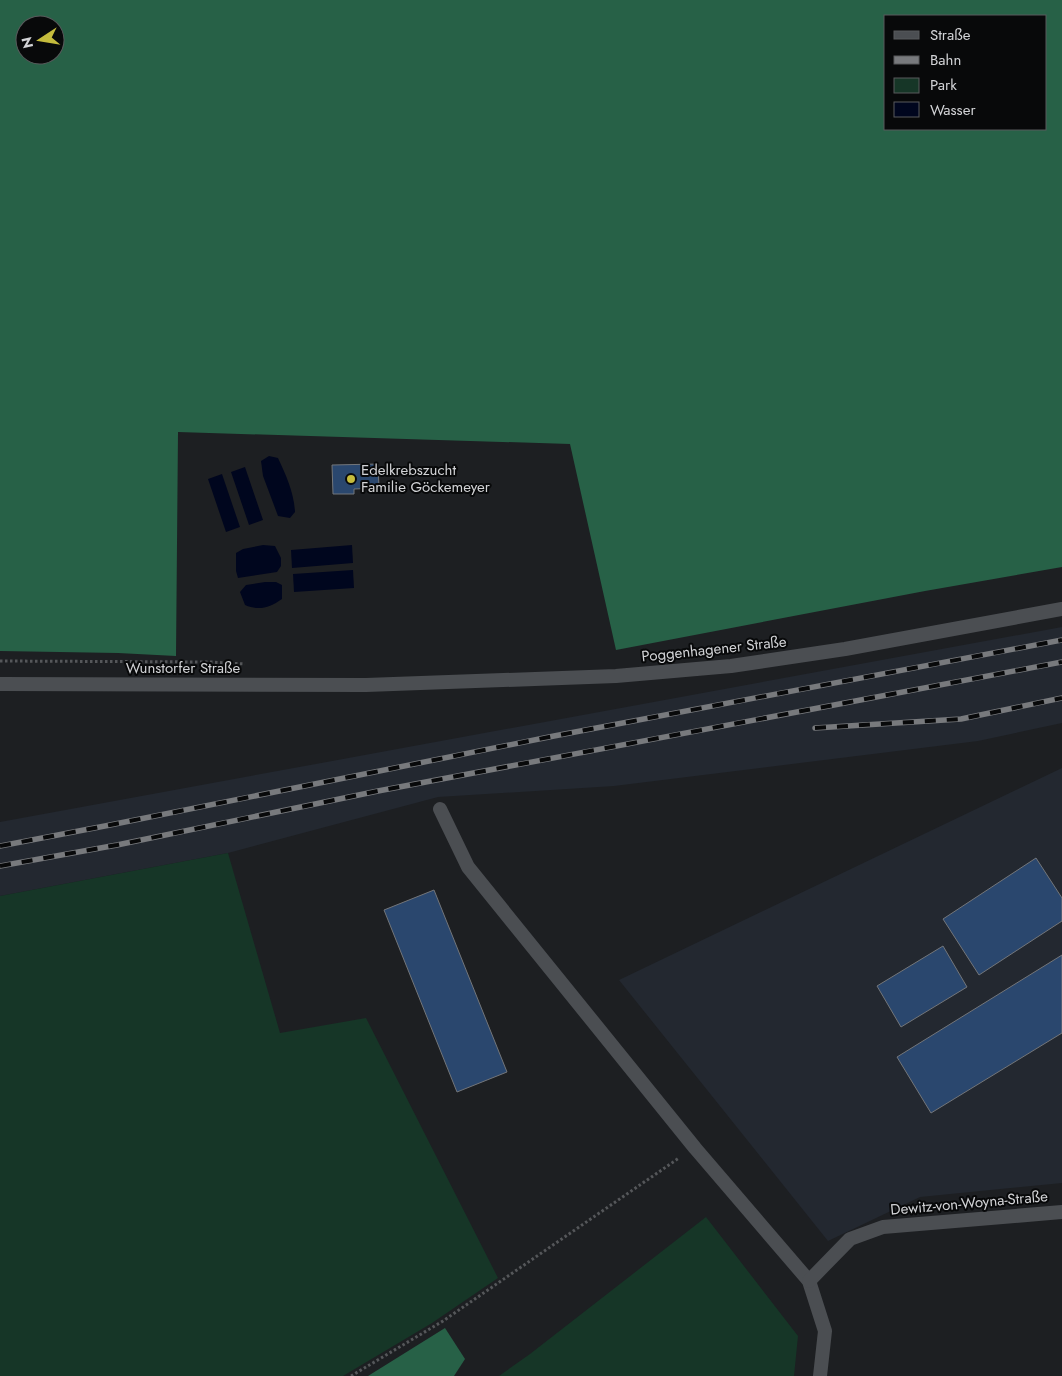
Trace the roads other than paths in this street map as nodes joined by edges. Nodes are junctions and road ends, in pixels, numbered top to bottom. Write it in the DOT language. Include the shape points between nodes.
graph roads {
  1 [pos="1062,609"];
  2 [pos="0,684"];
  3 [pos="366,685"];
  4 [pos="440,809"];
  5 [pos="1062,1212"];
  6 [pos="809,1281"];
  7 [pos="820,1376"];
  1 -- 3 [label="street, Poggenhagener Straße" via="845,649 731,666 616,676"];
  2 -- 3 [label="street, Wunstorfer Straße"];
  4 -- 6 [label="street" via="468,867 695,1148"];
  5 -- 6 [label="street, Dewitz-von-Woyna-Straße" via="883,1227 850,1239"];
  6 -- 7 [label="street" via="825,1331"];
}
